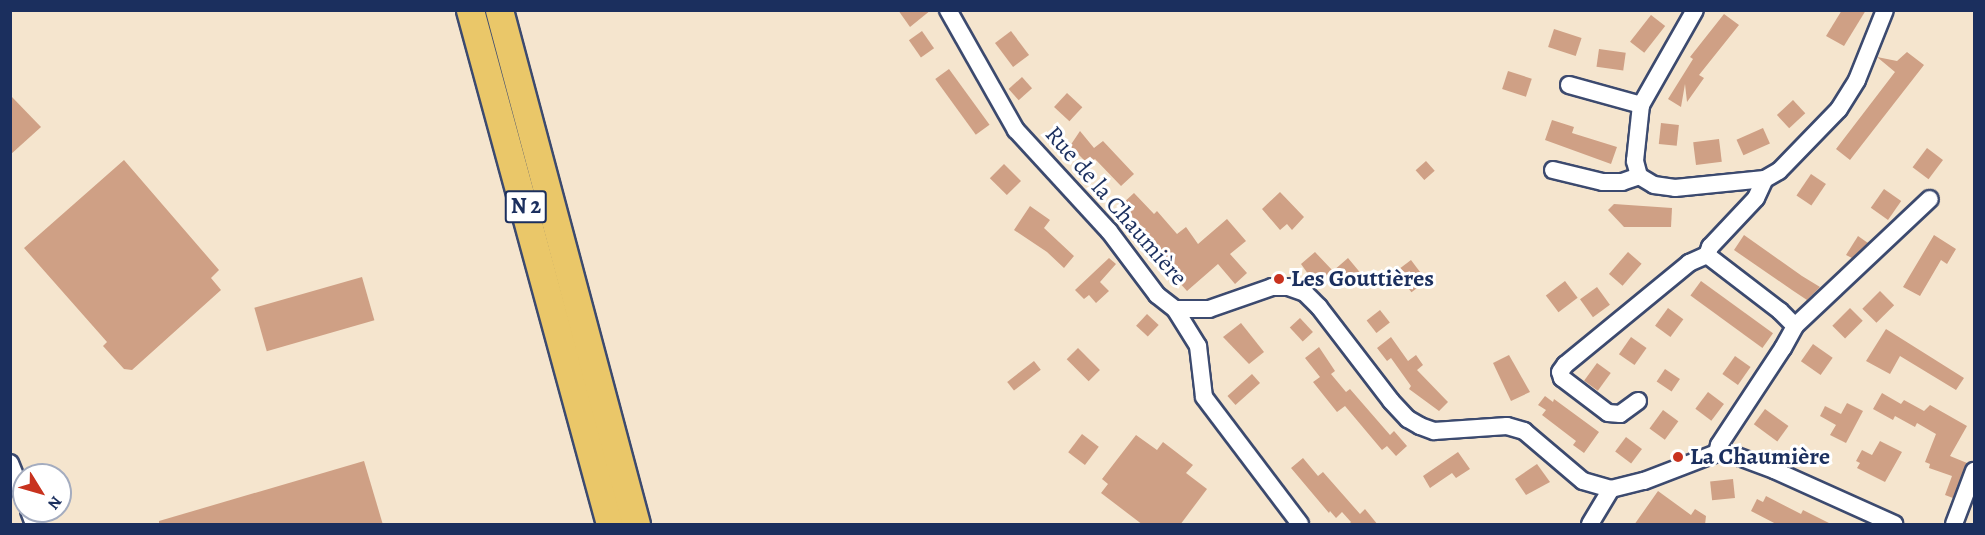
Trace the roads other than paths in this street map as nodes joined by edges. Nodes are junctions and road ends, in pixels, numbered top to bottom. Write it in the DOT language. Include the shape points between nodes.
graph roads {
  1 [pos="470,10"];
  2 [pos="499,10"];
  3 [pos="948,10"];
  4 [pos="1695,10"];
  5 [pos="1885,10"];
  6 [pos="1569,85"];
  7 [pos="1641,105"];
  8 [pos="1554,170"];
  9 [pos="1639,176"];
  10 [pos="1765,179"];
  11 [pos="1930,199"];
  12 [pos="1707,255"];
  13 [pos="1175,309"];
  14 [pos="1209,309"];
  15 [pos="1795,326"];
  16 [pos="1198,346"];
  17 [pos="1638,400"];
  18 [pos="1717,453"];
  19 [pos="1974,471"];
  20 [pos="1611,489"];
  21 [pos="610,525"];
  22 [pos="636,525"];
  23 [pos="1300,525"];
  24 [pos="1590,525"];
  25 [pos="1894,525"];
  26 [pos="1954,525"];
  1 -- 21 [label="highway, N 2"];
  2 -- 22 [label="highway, N 2"];
  3 -- 13 [label="street, Rue de la Chaumière" via="1016,130 1109,231 1157,296"];
  4 -- 7 [label="street"];
  5 -- 10 [label="street" via="1857,80 1839,109 1779,171"];
  6 -- 7 [label="street"];
  7 -- 9 [label="street" via="1635,161"];
  8 -- 9 [label="street" via="1603,182 1622,182"];
  9 -- 10 [label="street" via="1654,185 1676,188"];
  10 -- 12 [label="street" via="1756,198"];
  11 -- 15 [label="street"];
  12 -- 15 [label="street"];
  12 -- 17 [label="street" via="1689,263 1560,372 1562,378 1608,413 1620,414"];
  13 -- 14 [label="street, Rue de la Chaumière"];
  13 -- 16 [label="street"];
  14 -- 16 [label="street"];
  14 -- 20 [label="street, Rue de la Chaumière" via="1272,287 1305,293 1408,419 1434,431 1507,426 1524,430 1583,481"];
  15 -- 18 [label="street"];
  16 -- 23 [label="street" via="1204,397"];
  18 -- 20 [label="street" via="1644,481"];
  18 -- 25 [label="street" via="1774,470"];
  19 -- 26 [label="street"];
  20 -- 24 [label="street"];
}
